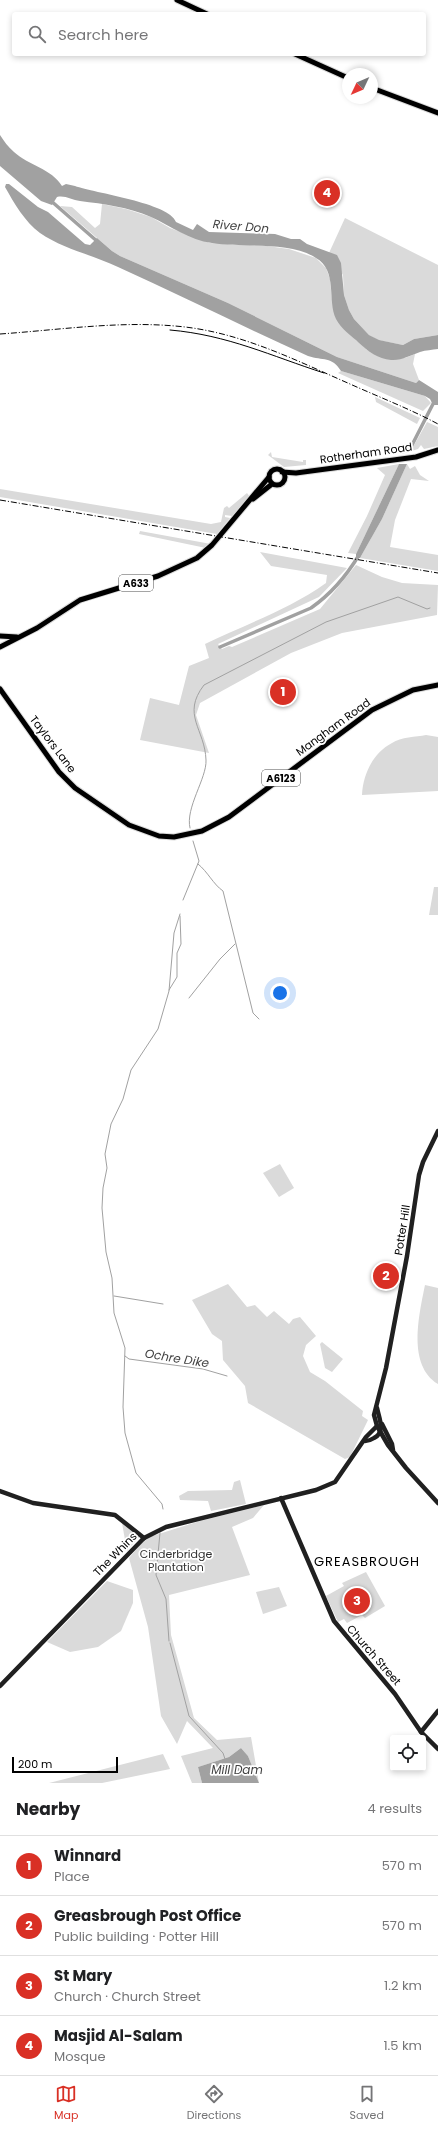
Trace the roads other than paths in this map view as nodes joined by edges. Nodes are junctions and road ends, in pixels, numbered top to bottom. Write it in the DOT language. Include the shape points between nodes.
graph roads {
  1 [pos="177,0"];
  2 [pos="203,12"];
  3 [pos="299,56"];
  4 [pos="342,75"];
  5 [pos="378,90"];
  6 [pos="438,113"];
  7 [pos="438,450"];
  8 [pos="282,472"];
  9 [pos="296,473"];
  10 [pos="269,477"];
  11 [pos="285,479"];
  12 [pos="272,484"];
  13 [pos="239,512"];
  14 [pos="0,636"];
  15 [pos="20,637"];
  16 [pos="0,648"];
  17 [pos="438,684"];
  18 [pos="0,688"];
  19 [pos="118,818"];
  20 [pos="438,1131"];
  21 [pos="381,1430"];
  22 [pos="365,1441"];
  23 [pos="393,1450"];
  24 [pos="0,1491"];
  25 [pos="281,1498"];
  26 [pos="438,1503"];
  27 [pos="144,1538"];
  28 [pos="0,1686"];
  29 [pos="438,1711"];
  30 [pos="421,1732"];
  31 [pos="438,1749"];
  1 -- 2 [label="main road"];
  3 -- 4 [label="main road"];
  5 -- 6 [label="main road"];
  7 -- 9 [label="main road, Rotherham Road / A633" via="396,460"];
  8 -- 9 [label="main road, Rotherham Road / A633"];
  8 -- 10 [label="main road, Rotherham Road / A633" via="275,470"];
  8 -- 11 [label="main road"];
  9 -- 11 [label="main road, Rotherham Road / A633"];
  10 -- 12 [label="main road"];
  10 -- 13 [label="main road, Rotherham Road / A633"];
  11 -- 12 [label="main road, Rotherham Road / A633" via="280,485"];
  12 -- 13 [label="main road, Rotherham Road / A633"];
  13 -- 15 [label="main road, Rotherham Road / A633" via="208,550 186,564 158,576 80,600"];
  14 -- 15 [label="main road"];
  15 -- 16 [label="main road, Rotherham Road / A633"];
  17 -- 19 [label="main road, Mangham Road / A6123" via="413,690 372,710 244,806 202,831 174,837 159,836 142,831"];
  18 -- 19 [label="main road, Taylors Lane / A6123" via="62,776"];
  20 -- 21 [label="main road, Potter Hill" via="419,1176 407,1256 374,1415"];
  21 -- 22 [label="main road"];
  21 -- 22 [label="main road, The Whins" via="366,1437"];
  21 -- 23 [label="main road"];
  21 -- 23 [label="main road" via="392,1444"];
  22 -- 25 [label="main road, The Whins" via="335,1482 316,1490"];
  23 -- 26 [label="main road"];
  24 -- 27 [label="main road" via="33,1503 115,1514"];
  25 -- 27 [label="main road, The Whins" via="166,1527"];
  25 -- 30 [label="main road, Church Street" via="334,1621 395,1694"];
  27 -- 28 [label="main road, The Whins"];
  29 -- 30 [label="main road"];
  30 -- 31 [label="main road, Church Street"];
}
